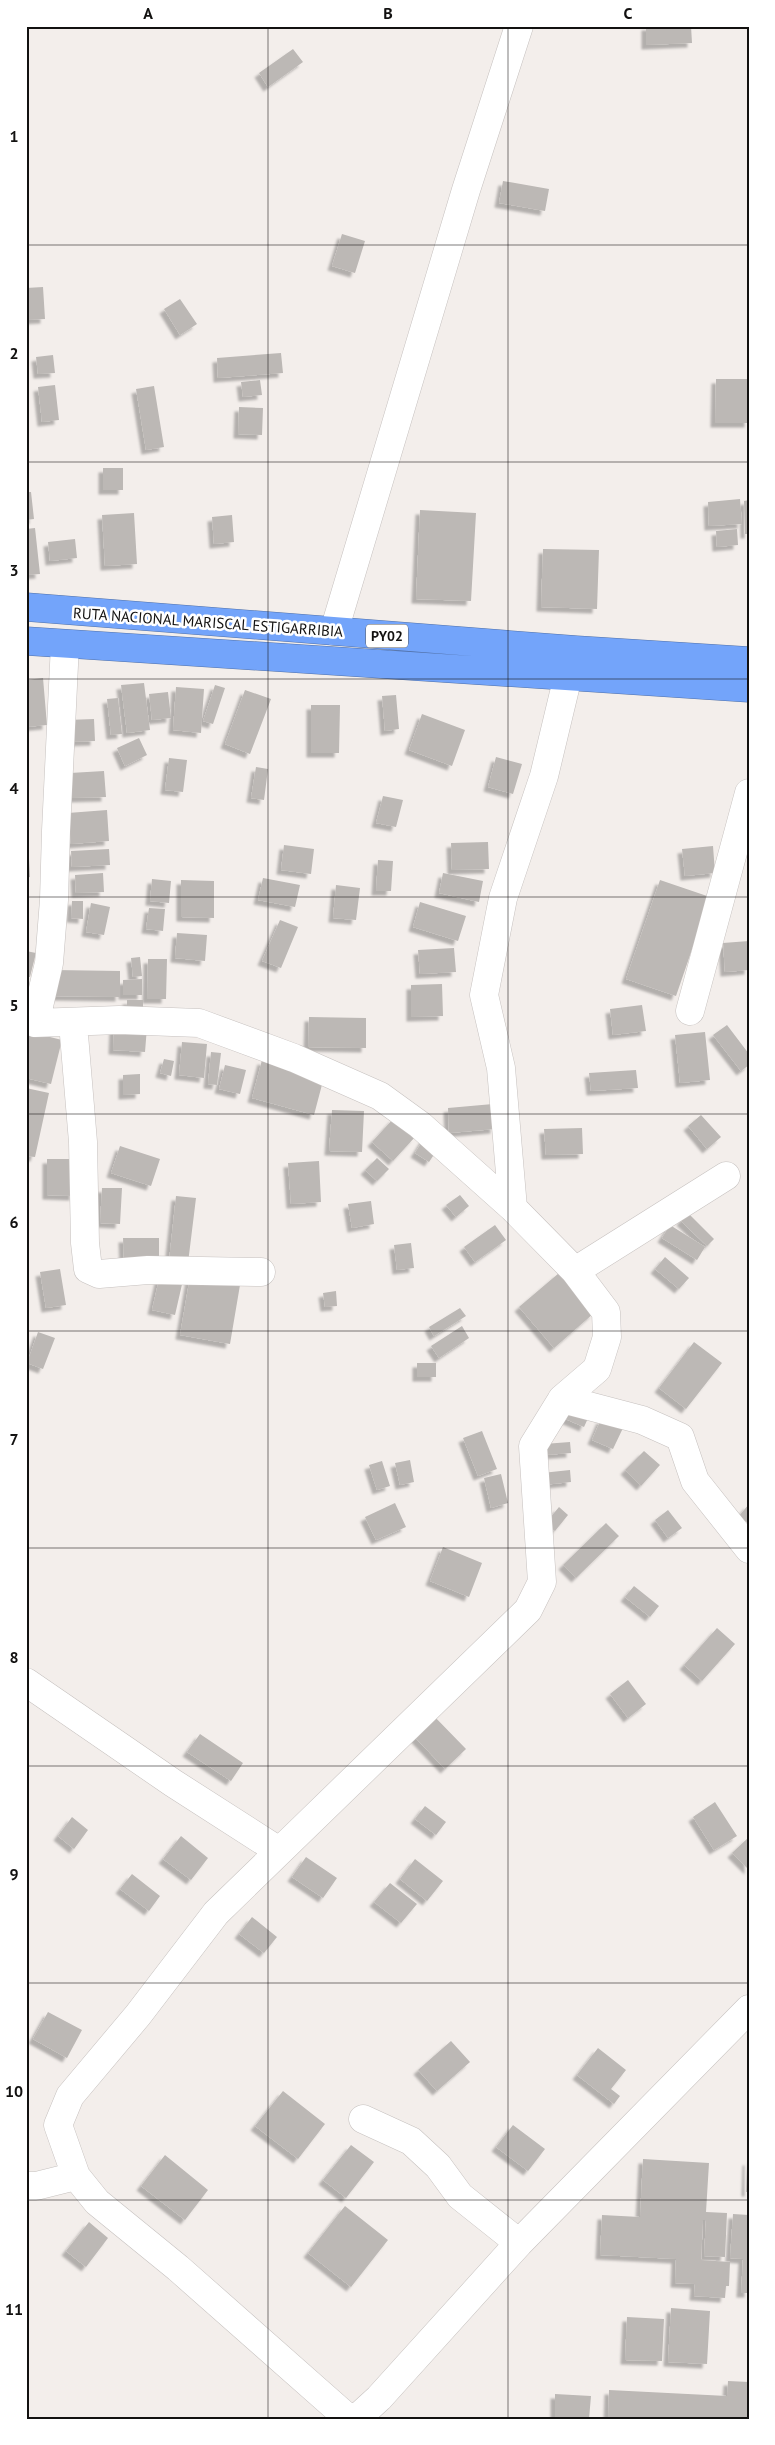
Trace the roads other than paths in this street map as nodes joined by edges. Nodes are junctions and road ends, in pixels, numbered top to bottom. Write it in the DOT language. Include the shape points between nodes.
graph roads {
  1 [pos="519,26"];
  2 [pos="26,608"];
  3 [pos="334,631"];
  4 [pos="26,641"];
  5 [pos="65,644"];
  6 [pos="749,661"];
  7 [pos="568,676"];
  8 [pos="749,688"];
  9 [pos="749,793"];
  10 [pos="690,1011"];
  11 [pos="73,1023"];
  12 [pos="726,1176"];
  13 [pos="513,1208"];
  14 [pos="575,1271"];
  15 [pos="261,1272"];
  16 [pos="562,1399"];
  17 [pos="749,1549"];
  18 [pos="26,1682"];
  19 [pos="279,1851"];
  20 [pos="749,2009"];
  21 [pos="362,2119"];
  22 [pos="76,2176"];
  23 [pos="26,2186"];
  24 [pos="519,2243"];
  25 [pos="349,2419"];
  26 [pos="356,2419"];
  1 -- 3 [label="street"];
  2 -- 3 [label="highway, RUTA NACIONAL MARISCAL ESTIGARRIBIA / PY02"];
  3 -- 6 [label="highway, RUTA NACIONAL MARISCAL ESTIGARRIBIA / PY02"];
  4 -- 5 [label="highway, RUTA NACIONAL MARISCAL ESTIGARRIBIA / PY02"];
  5 -- 7 [label="highway, RUTA NACIONAL MARISCAL ESTIGARRIBIA / PY02"];
  5 -- 11 [label="street" via="50,962 35,1023"];
  7 -- 8 [label="highway, RUTA NACIONAL MARISCAL ESTIGARRIBIA / PY02"];
  7 -- 13 [label="street" via="544,776 503,898 484,995 500,1068"];
  9 -- 10 [label="street"];
  11 -- 13 [label="street" via="119,1020 199,1023 294,1058 380,1096 420,1125"];
  11 -- 15 [label="street" via="88,1269 98,1274 148,1270"];
  12 -- 14 [label="street"];
  13 -- 14 [label="street"];
  14 -- 16 [label="street" via="606,1312 607,1337 597,1369"];
  16 -- 17 [label="street" via="642,1420 680,1437 694,1481"];
  16 -- 19 [label="street" via="533,1446 542,1582 528,1610"];
  18 -- 19 [label="street"];
  19 -- 22 [label="street" via="216,1913 138,2015 70,2096 58,2125"];
  20 -- 24 [label="street"];
  21 -- 24 [label="street" via="411,2141 438,2166 460,2196"];
  22 -- 23 [label="street"];
  22 -- 25 [label="street" via="97,2202 186,2274"];
  24 -- 26 [label="street" via="380,2398"];
}
